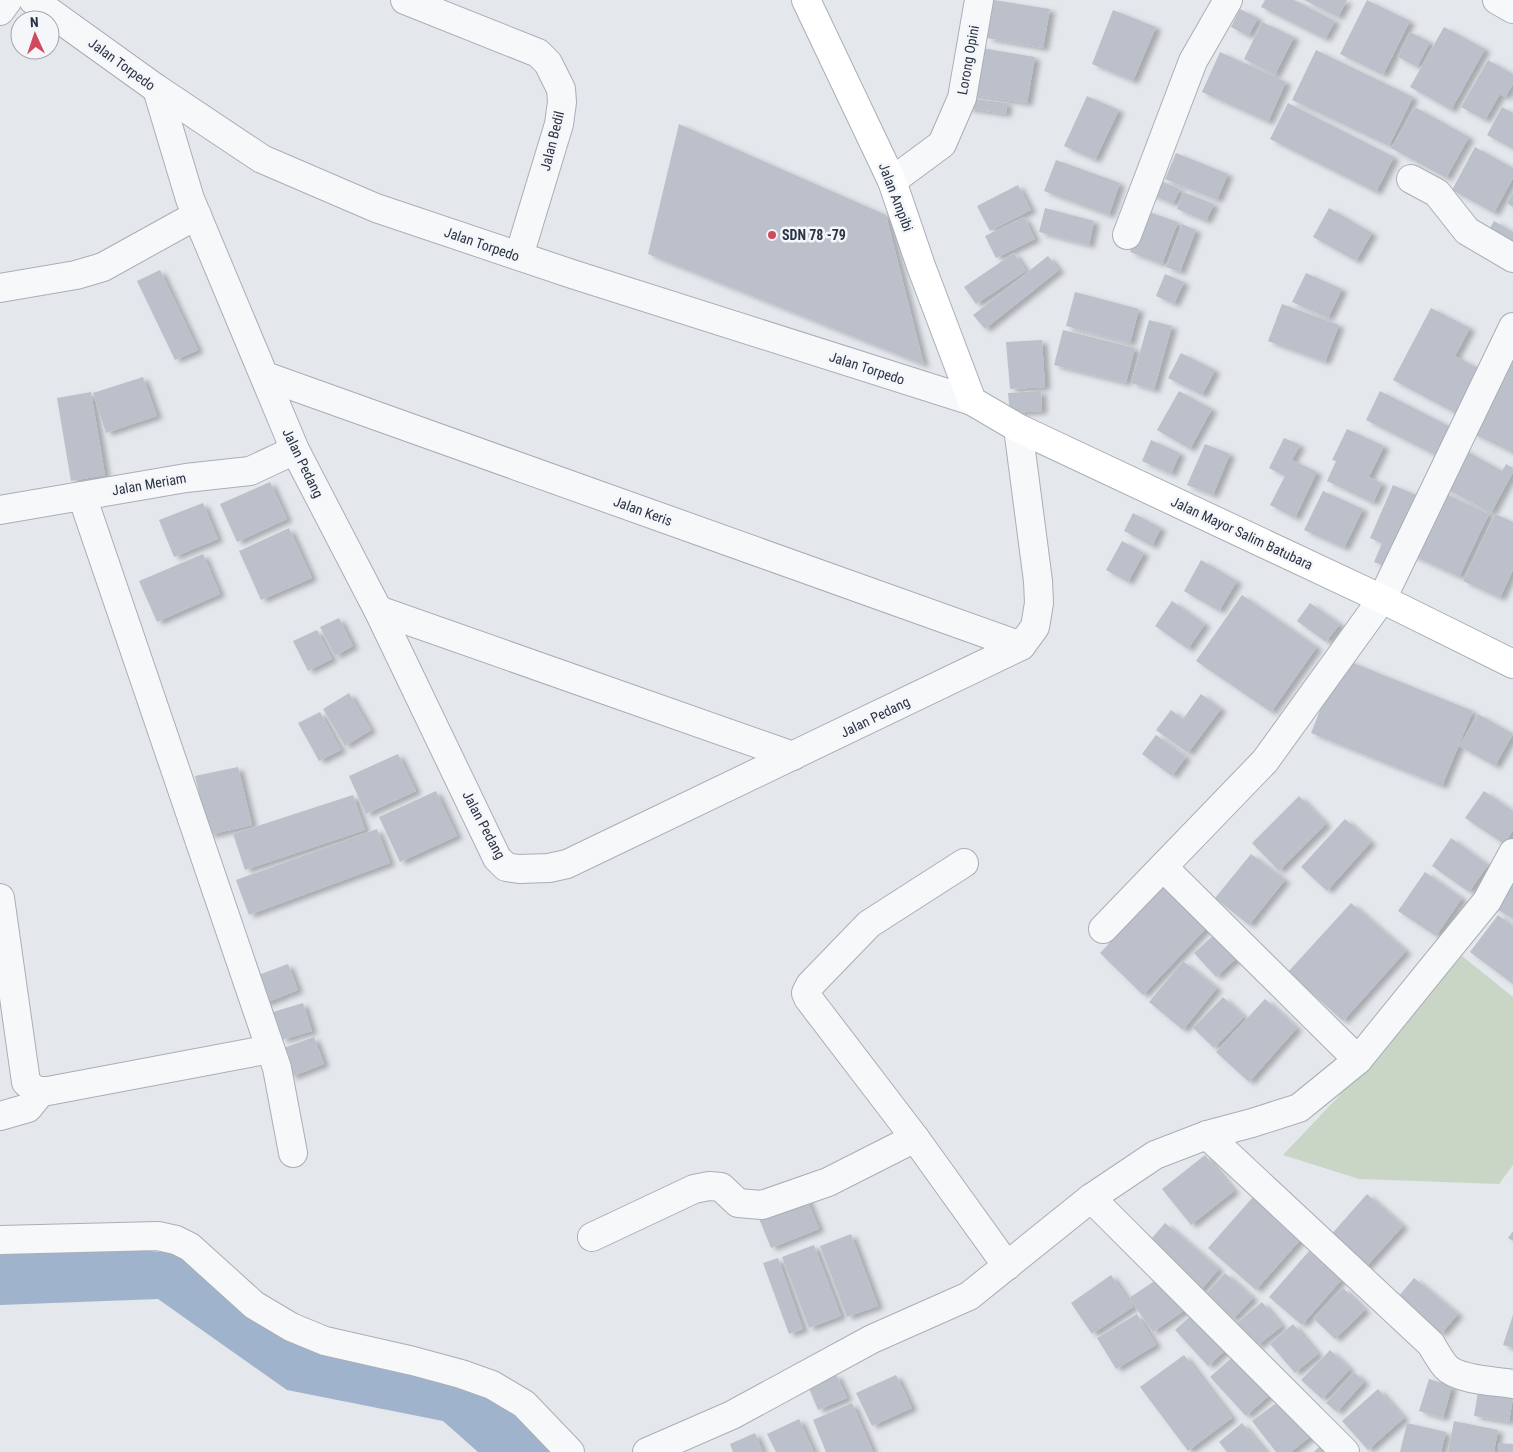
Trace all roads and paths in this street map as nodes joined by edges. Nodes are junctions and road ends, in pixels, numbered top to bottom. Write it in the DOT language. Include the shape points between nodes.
graph roads {
  1 [pos="8,0"];
  2 [pos="33,0"];
  3 [pos="405,0"];
  4 [pos="806,0"];
  5 [pos="979,0"];
  6 [pos="1228,0"];
  7 [pos="1497,0"];
  8 [pos="1513,9"];
  9 [pos="0,12"];
  10 [pos="157,89"];
  11 [pos="1411,179"];
  12 [pos="892,181"];
  13 [pos="197,215"];
  14 [pos="1127,235"];
  15 [pos="519,256"];
  16 [pos="1513,258"];
  17 [pos="0,288"];
  18 [pos="1513,327"];
  19 [pos="265,376"];
  20 [pos="972,401"];
  21 [pos="1018,428"];
  22 [pos="295,450"];
  23 [pos="82,496"];
  24 [pos="0,510"];
  25 [pos="1382,599"];
  26 [pos="378,610"];
  27 [pos="1021,646"];
  28 [pos="1512,663"];
  29 [pos="793,756"];
  30 [pos="1513,853"];
  31 [pos="964,862"];
  32 [pos="1163,867"];
  33 [pos="0,898"];
  34 [pos="1103,929"];
  35 [pos="270,1049"];
  36 [pos="1358,1060"];
  37 [pos="41,1092"];
  38 [pos="0,1116"];
  39 [pos="1207,1135"];
  40 [pos="916,1138"];
  41 [pos="293,1152"];
  42 [pos="1091,1198"];
  43 [pos="592,1237"];
  44 [pos="0,1240"];
  45 [pos="1007,1266"];
  46 [pos="1513,1384"];
  47 [pos="570,1452"];
  48 [pos="647,1452"];
  49 [pos="1345,1452"];
  1 -- 9 [label="street"];
  2 -- 10 [label="street, Jalan Torpedo"];
  3 -- 15 [label="street, Jalan Bedil" via="538,53 548,63 561,89 559,124"];
  4 -- 12 [label="street, Jalan Ampibi"];
  5 -- 12 [label="street, Lorong Opini" via="962,98 942,144"];
  6 -- 14 [label="street" via="1193,61"];
  7 -- 8 [label="street"];
  10 -- 13 [label="street, Jalan Pedang"];
  10 -- 15 [label="street, Jalan Torpedo" via="262,160 376,208"];
  11 -- 16 [label="street" via="1438,193 1467,231"];
  12 -- 20 [label="street, Jalan Ampibi"];
  13 -- 17 [label="street" via="103,267"];
  13 -- 19 [label="street, Jalan Pedang"];
  15 -- 20 [label="street, Jalan Torpedo"];
  18 -- 25 [label="street"];
  19 -- 22 [label="street, Jalan Pedang"];
  19 -- 27 [label="street, Jalan Keris"];
  20 -- 21 [label="street, Jalan Mayor Salim Batubara"];
  21 -- 25 [label="street, Jalan Mayor Salim Batubara"];
  21 -- 27 [label="street, Jalan Pedang" via="1039,603 1035,627"];
  22 -- 23 [label="street, Jalan Meriam" via="250,471"];
  22 -- 26 [label="street, Jalan Pedang"];
  23 -- 24 [label="street, Jalan Meriam"];
  23 -- 35 [label="street"];
  25 -- 28 [label="street, Jalan Mayor Salim Batubara"];
  25 -- 32 [label="street" via="1265,761"];
  26 -- 29 [label="street"];
  26 -- 29 [label="street, Jalan Pedang" via="497,858 506,867 536,870 567,864"];
  27 -- 29 [label="street, Jalan Pedang"];
  30 -- 36 [label="street" via="1487,901"];
  31 -- 40 [label="street" via="869,924 810,984 806,993"];
  32 -- 34 [label="street"];
  32 -- 36 [label="street"];
  33 -- 37 [label="street" via="26,1082"];
  35 -- 37 [label="street"];
  35 -- 41 [label="street" via="277,1068"];
  36 -- 39 [label="street" via="1299,1108"];
  37 -- 38 [label="street" via="28,1108"];
  39 -- 42 [label="street" via="1155,1155"];
  39 -- 46 [label="street" via="1431,1344 1449,1370 1467,1377"];
  40 -- 43 [label="street" via="828,1182 762,1205 738,1203 721,1187 709,1186 694,1189"];
  40 -- 45 [label="street"];
  42 -- 45 [label="street"];
  42 -- 49 [label="street"];
  44 -- 47 [label="street" via="158,1236 176,1240 190,1247 254,1305 291,1328 325,1341 413,1361 492,1385 524,1404"];
  45 -- 48 [label="street" via="969,1296 872,1340 732,1415"];
}
